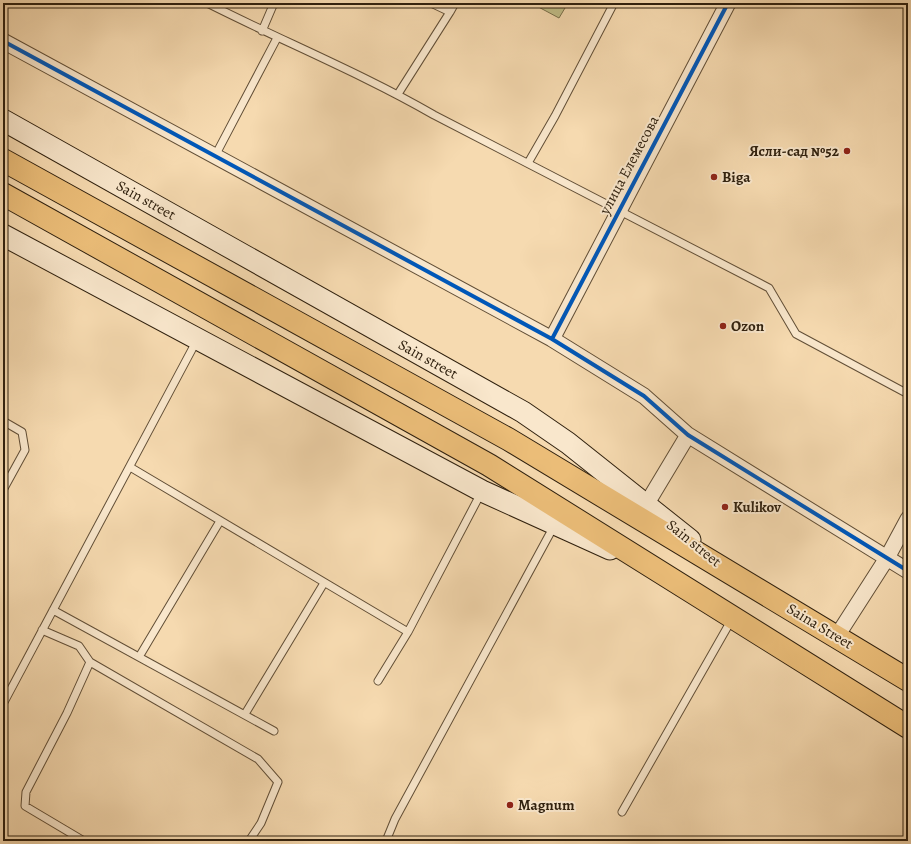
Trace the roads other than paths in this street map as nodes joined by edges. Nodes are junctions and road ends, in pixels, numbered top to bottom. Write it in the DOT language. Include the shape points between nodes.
graph roads {
  1 [pos="207,3"];
  2 [pos="274,3"];
  3 [pos="431,3"];
  4 [pos="455,3"];
  5 [pos="614,3"];
  6 [pos="728,3"];
  7 [pos="450,12"];
  8 [pos="262,31"];
  9 [pos="277,38"];
  10 [pos="3,41"];
  11 [pos="398,94"];
  12 [pos="3,120"];
  13 [pos="215,156"];
  14 [pos="3,160"];
  15 [pos="528,163"];
  16 [pos="3,194"];
  17 [pos="619,210"];
  18 [pos="3,235"];
  19 [pos="198,338"];
  20 [pos="552,339"];
  21 [pos="908,394"];
  22 [pos="3,421"];
  23 [pos="688,435"];
  24 [pos="130,467"];
  25 [pos="3,490"];
  26 [pos="482,491"];
  27 [pos="646,505"];
  28 [pos="908,519"];
  29 [pos="220,520"];
  30 [pos="555,524"];
  31 [pos="887,558"];
  32 [pos="657,570"];
  33 [pos="908,571"];
  34 [pos="731,573"];
  35 [pos="324,583"];
  36 [pos="53,610"];
  37 [pos="732,618"];
  38 [pos="42,630"];
  39 [pos="408,632"];
  40 [pos="837,636"];
  41 [pos="139,657"];
  42 [pos="90,662"];
  43 [pos="908,680"];
  44 [pos="378,682"];
  45 [pos="3,704"];
  46 [pos="245,714"];
  47 [pos="908,727"];
  48 [pos="274,731"];
  49 [pos="622,812"];
  50 [pos="84,841"];
  51 [pos="249,841"];
  52 [pos="386,841"];
  1 -- 8 [label="lane"];
  2 -- 8 [label="lane"];
  3 -- 7 [label="lane"];
  4 -- 7 [label="lane"];
  5 -- 15 [label="lane"];
  6 -- 17 [label="street, улица Елемесова"];
  7 -- 11 [label="lane"];
  8 -- 9 [label="lane"];
  9 -- 11 [label="lane"];
  9 -- 13 [label="lane"];
  10 -- 13 [label="street"];
  11 -- 15 [label="lane"];
  12 -- 27 [label="main road, Sain street" via="523,412 568,443"];
  13 -- 20 [label="street"];
  14 -- 34 [label="main road, Sain street" via="508,439"];
  15 -- 17 [label="lane"];
  16 -- 32 [label="main road" via="489,465"];
  17 -- 20 [label="street, улица Елемесова"];
  17 -- 21 [label="lane" via="769,288 796,334"];
  18 -- 19 [label="main road"];
  19 -- 24 [label="lane"];
  19 -- 26 [label="main road"];
  20 -- 23 [label="street" via="644,396"];
  22 -- 25 [label="lane" via="22,432 25,450"];
  23 -- 27 [label="street"];
  23 -- 31 [label="street"];
  24 -- 29 [label="lane"];
  24 -- 36 [label="lane"];
  26 -- 30 [label="main road"];
  26 -- 39 [label="lane"];
  27 -- 34 [label="main road, Sain street"];
  28 -- 31 [label="street"];
  29 -- 35 [label="lane"];
  29 -- 41 [label="lane"];
  30 -- 32 [label="main road"];
  30 -- 52 [label="lane" via="395,819"];
  31 -- 33 [label="street"];
  31 -- 40 [label="street"];
  32 -- 37 [label="main road"];
  34 -- 40 [label="main road, Saina Street"];
  35 -- 39 [label="lane"];
  35 -- 46 [label="lane"];
  36 -- 38 [label="lane"];
  36 -- 41 [label="lane"];
  37 -- 47 [label="main road"];
  37 -- 49 [label="lane"];
  38 -- 42 [label="lane" via="79,646"];
  38 -- 45 [label="lane"];
  39 -- 44 [label="lane"];
  40 -- 43 [label="main road, Saina Street"];
  41 -- 46 [label="lane"];
  42 -- 50 [label="lane" via="26,792 25,806"];
  42 -- 51 [label="lane" via="258,759 278,782 261,823"];
  46 -- 48 [label="lane"];
}
